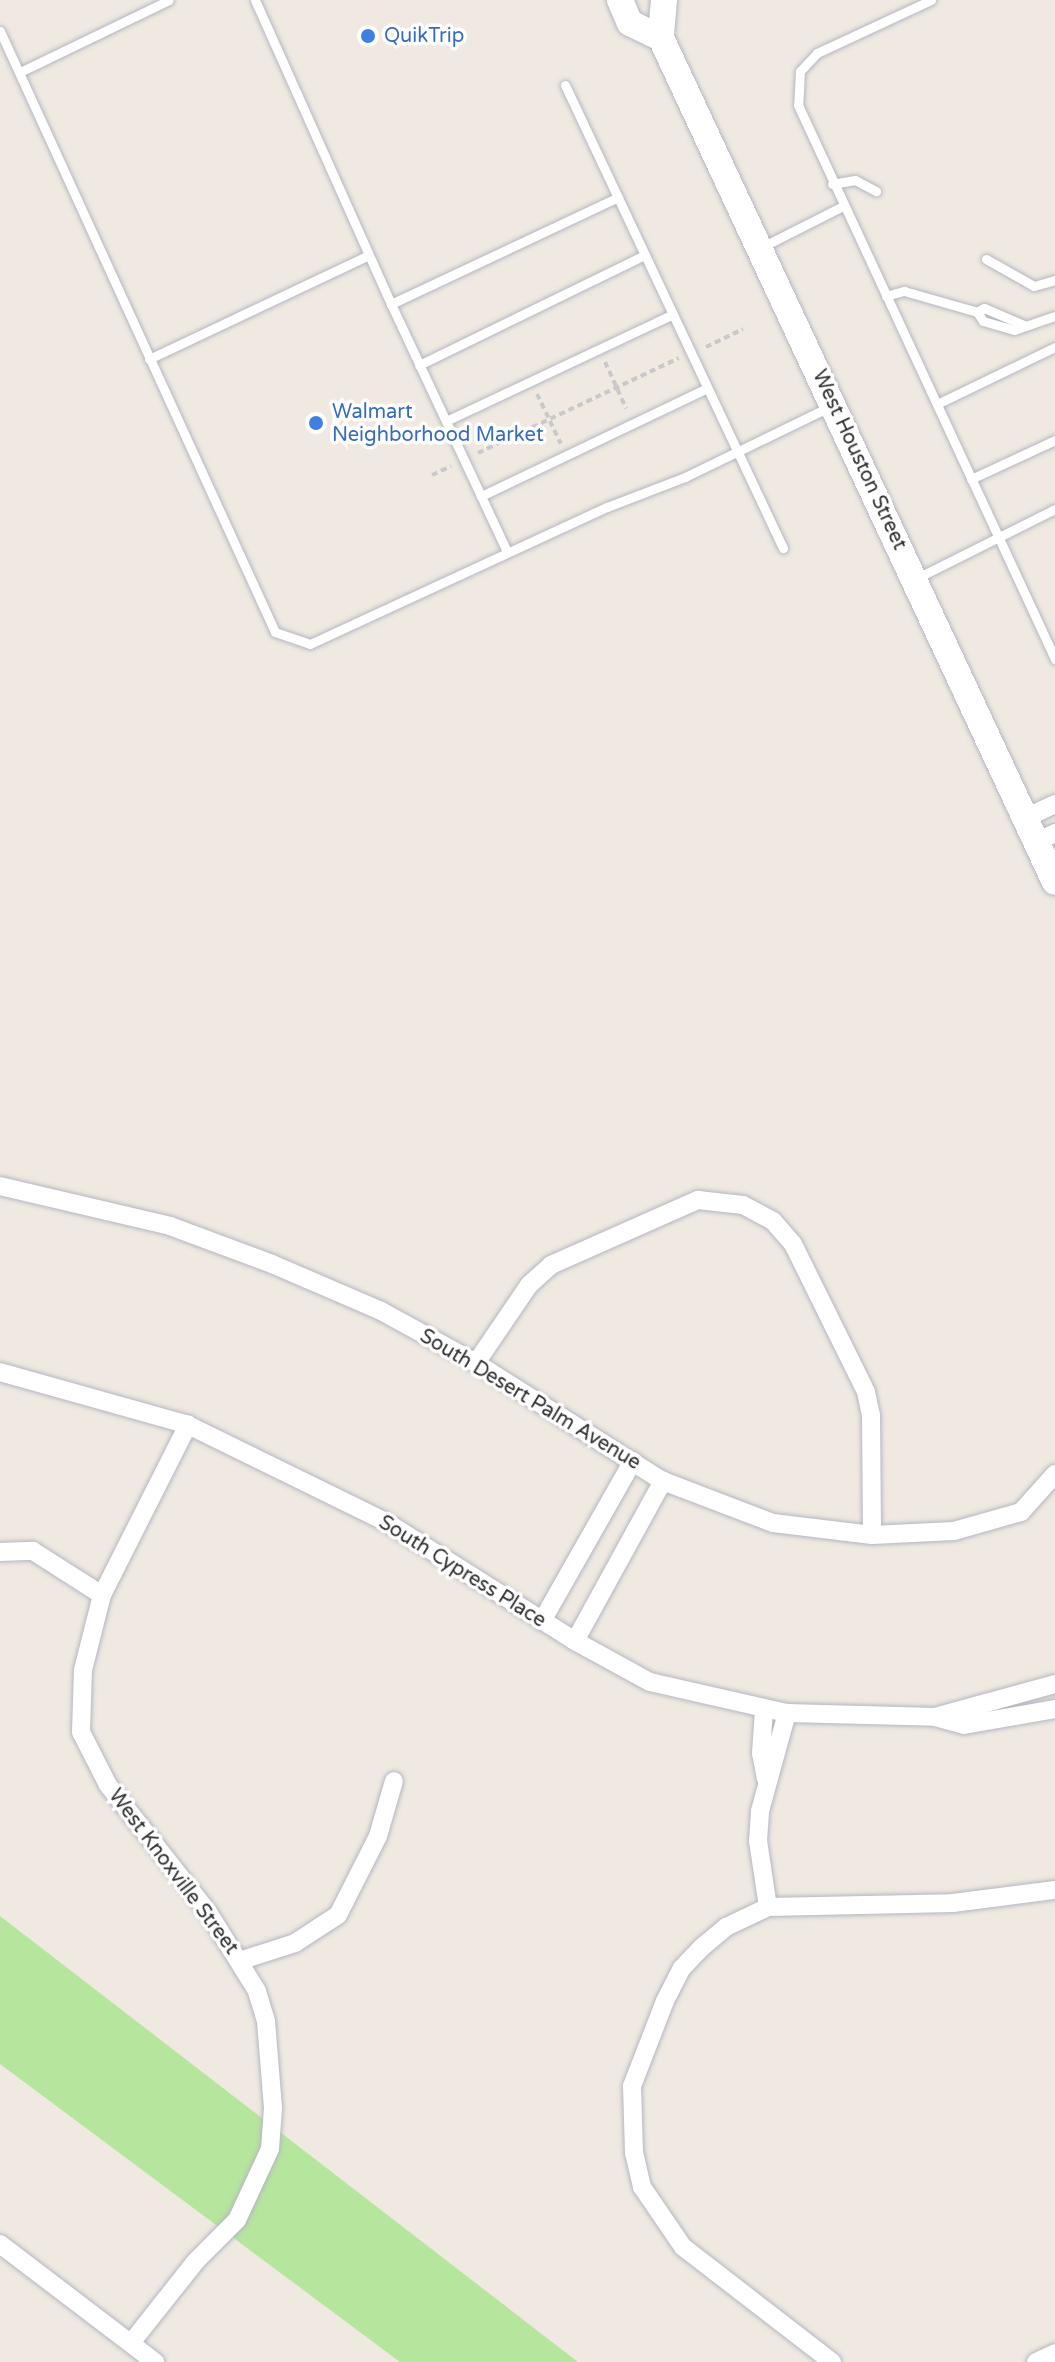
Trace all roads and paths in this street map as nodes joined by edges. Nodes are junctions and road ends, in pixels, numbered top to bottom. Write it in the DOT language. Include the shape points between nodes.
graph roads {
  1 [pos="169,0"];
  2 [pos="255,0"];
  3 [pos="620,0"];
  4 [pos="664,0"];
  5 [pos="931,0"];
  6 [pos="0,31"];
  7 [pos="661,38"];
  8 [pos="20,72"];
  9 [pos="565,85"];
  10 [pos="832,184"];
  11 [pos="876,191"];
  12 [pos="618,197"];
  13 [pos="843,206"];
  14 [pos="760,248"];
  15 [pos="369,255"];
  16 [pos="645,255"];
  17 [pos="986,259"];
  18 [pos="1055,280"];
  19 [pos="886,296"];
  20 [pos="391,304"];
  21 [pos="673,314"];
  22 [pos="1055,316"];
  23 [pos="743,329"];
  24 [pos="1055,347"];
  25 [pos="599,349"];
  26 [pos="691,353"];
  27 [pos="149,359"];
  28 [pos="419,365"];
  29 [pos="531,381"];
  30 [pos="617,388"];
  31 [pos="707,388"];
  32 [pos="937,404"];
  33 [pos="833,405"];
  34 [pos="549,420"];
  35 [pos="446,421"];
  36 [pos="633,423"];
  37 [pos="1055,440"];
  38 [pos="737,452"];
  39 [pos="566,455"];
  40 [pos="464,460"];
  41 [pos="432,475"];
  42 [pos="971,479"];
  43 [pos="481,496"];
  44 [pos="1055,509"];
  45 [pos="998,537"];
  46 [pos="783,548"];
  47 [pos="507,552"];
  48 [pos="914,580"];
  49 [pos="1055,659"];
  50 [pos="1055,804"];
  51 [pos="1039,831"];
  52 [pos="1055,882"];
  53 [pos="0,1186"];
  54 [pos="476,1363"];
  55 [pos="0,1372"];
  56 [pos="188,1425"];
  57 [pos="633,1461"];
  58 [pos="1055,1474"];
  59 [pos="663,1481"];
  60 [pos="872,1535"];
  61 [pos="0,1552"];
  62 [pos="102,1595"];
  63 [pos="542,1621"];
  64 [pos="575,1641"];
  65 [pos="1055,1684"];
  66 [pos="1055,1709"];
  67 [pos="764,1710"];
  68 [pos="787,1713"];
  69 [pos="935,1717"];
  70 [pos="766,1779"];
  71 [pos="394,1781"];
  72 [pos="1055,1890"];
  73 [pos="768,1907"];
  74 [pos="239,1961"];
  75 [pos="0,2244"];
  76 [pos="131,2343"];
  77 [pos="1055,2353"];
  78 [pos="155,2362"];
  79 [pos="832,2362"];
  80 [pos="1036,2362"];
  1 -- 8 [label="lane"];
  2 -- 15 [label="lane"];
  3 -- 7 [label="main road" via="630,23"];
  4 -- 7 [label="main road, West Houston Street"];
  5 -- 10 [label="lane" via="817,53 800,71 798,105"];
  6 -- 8 [label="lane"];
  7 -- 14 [label="main road, West Houston Street"];
  8 -- 27 [label="lane"];
  9 -- 12 [label="lane"];
  10 -- 11 [label="lane" via="855,180"];
  10 -- 13 [label="lane"];
  12 -- 16 [label="lane"];
  12 -- 20 [label="lane"];
  13 -- 14 [label="lane"];
  13 -- 19 [label="lane"];
  14 -- 33 [label="main road, West Houston Street"];
  15 -- 20 [label="lane"];
  15 -- 27 [label="lane"];
  16 -- 21 [label="lane"];
  16 -- 28 [label="lane"];
  17 -- 18 [label="lane" via="1034,286"];
  19 -- 22 [label="lane" via="904,291 977,312 983,321 1014,330"];
  19 -- 32 [label="lane"];
  20 -- 28 [label="lane"];
  21 -- 25 [label="lane"];
  21 -- 26 [label="lane"];
  23 -- 26 [label="path"];
  24 -- 32 [label="lane"];
  25 -- 29 [label="lane"];
  25 -- 30 [label="path"];
  26 -- 30 [label="path"];
  26 -- 31 [label="lane"];
  27 -- 47 [label="lane" via="275,632 310,644"];
  28 -- 35 [label="lane"];
  29 -- 34 [label="path"];
  29 -- 35 [label="lane"];
  30 -- 34 [label="path"];
  30 -- 36 [label="path"];
  31 -- 36 [label="lane"];
  31 -- 38 [label="lane"];
  32 -- 42 [label="lane"];
  33 -- 38 [label="lane"];
  33 -- 48 [label="main road, West Houston Street"];
  34 -- 39 [label="path"];
  34 -- 40 [label="path"];
  35 -- 40 [label="lane"];
  36 -- 39 [label="lane"];
  37 -- 42 [label="lane"];
  38 -- 46 [label="lane"];
  38 -- 47 [label="lane"];
  39 -- 43 [label="lane"];
  40 -- 41 [label="path"];
  40 -- 43 [label="lane"];
  42 -- 45 [label="lane"];
  43 -- 47 [label="lane"];
  44 -- 45 [label="lane"];
  45 -- 48 [label="lane"];
  45 -- 49 [label="lane"];
  48 -- 51 [label="main road, West Houston Street"];
  50 -- 51 [label="street"];
  51 -- 52 [label="main road, West Houston Street"];
  53 -- 54 [label="street, South Desert Palm Avenue" via="184,1231 381,1311"];
  54 -- 57 [label="street, South Desert Palm Avenue"];
  54 -- 60 [label="street" via="529,1285 551,1265 698,1200 743,1205 773,1221 793,1244 866,1392 871,1415"];
  55 -- 56 [label="street, South Cypress Place"];
  56 -- 62 [label="street, West Knoxville Street"];
  56 -- 63 [label="street, South Cypress Place" via="386,1522"];
  57 -- 59 [label="street, South Desert Palm Avenue"];
  57 -- 63 [label="street"];
  58 -- 60 [label="street, South Desert Palm Avenue" via="1021,1512 992,1522 954,1531"];
  59 -- 60 [label="street, South Desert Palm Avenue" via="773,1523"];
  59 -- 64 [label="street"];
  61 -- 62 [label="street" via="33,1551"];
  62 -- 74 [label="street, West Knoxville Street" via="83,1670 81,1732 91,1758"];
  63 -- 64 [label="street, South Cypress Place"];
  64 -- 67 [label="street, South Cypress Place" via="650,1682"];
  65 -- 69 [label="street, South Cypress Place"];
  66 -- 69 [label="street, South Cypress Place" via="964,1725"];
  67 -- 68 [label="street, South Cypress Place"];
  67 -- 70 [label="street" via="761,1753"];
  68 -- 69 [label="street, South Cypress Place"];
  68 -- 70 [label="street" via="779,1754"];
  70 -- 73 [label="street" via="758,1841"];
  71 -- 74 [label="street" via="378,1836 338,1915 295,1943"];
  72 -- 73 [label="street" via="953,1903"];
  73 -- 79 [label="street" via="726,1927 682,1968 632,2086 634,2153 642,2187 683,2247"];
  74 -- 76 [label="street, West Knoxville Street" via="257,1991 266,2021 273,2108 270,2149 237,2220 196,2261"];
  75 -- 76 [label="street"];
  76 -- 78 [label="street"];
  77 -- 80 [label="street"];
}
